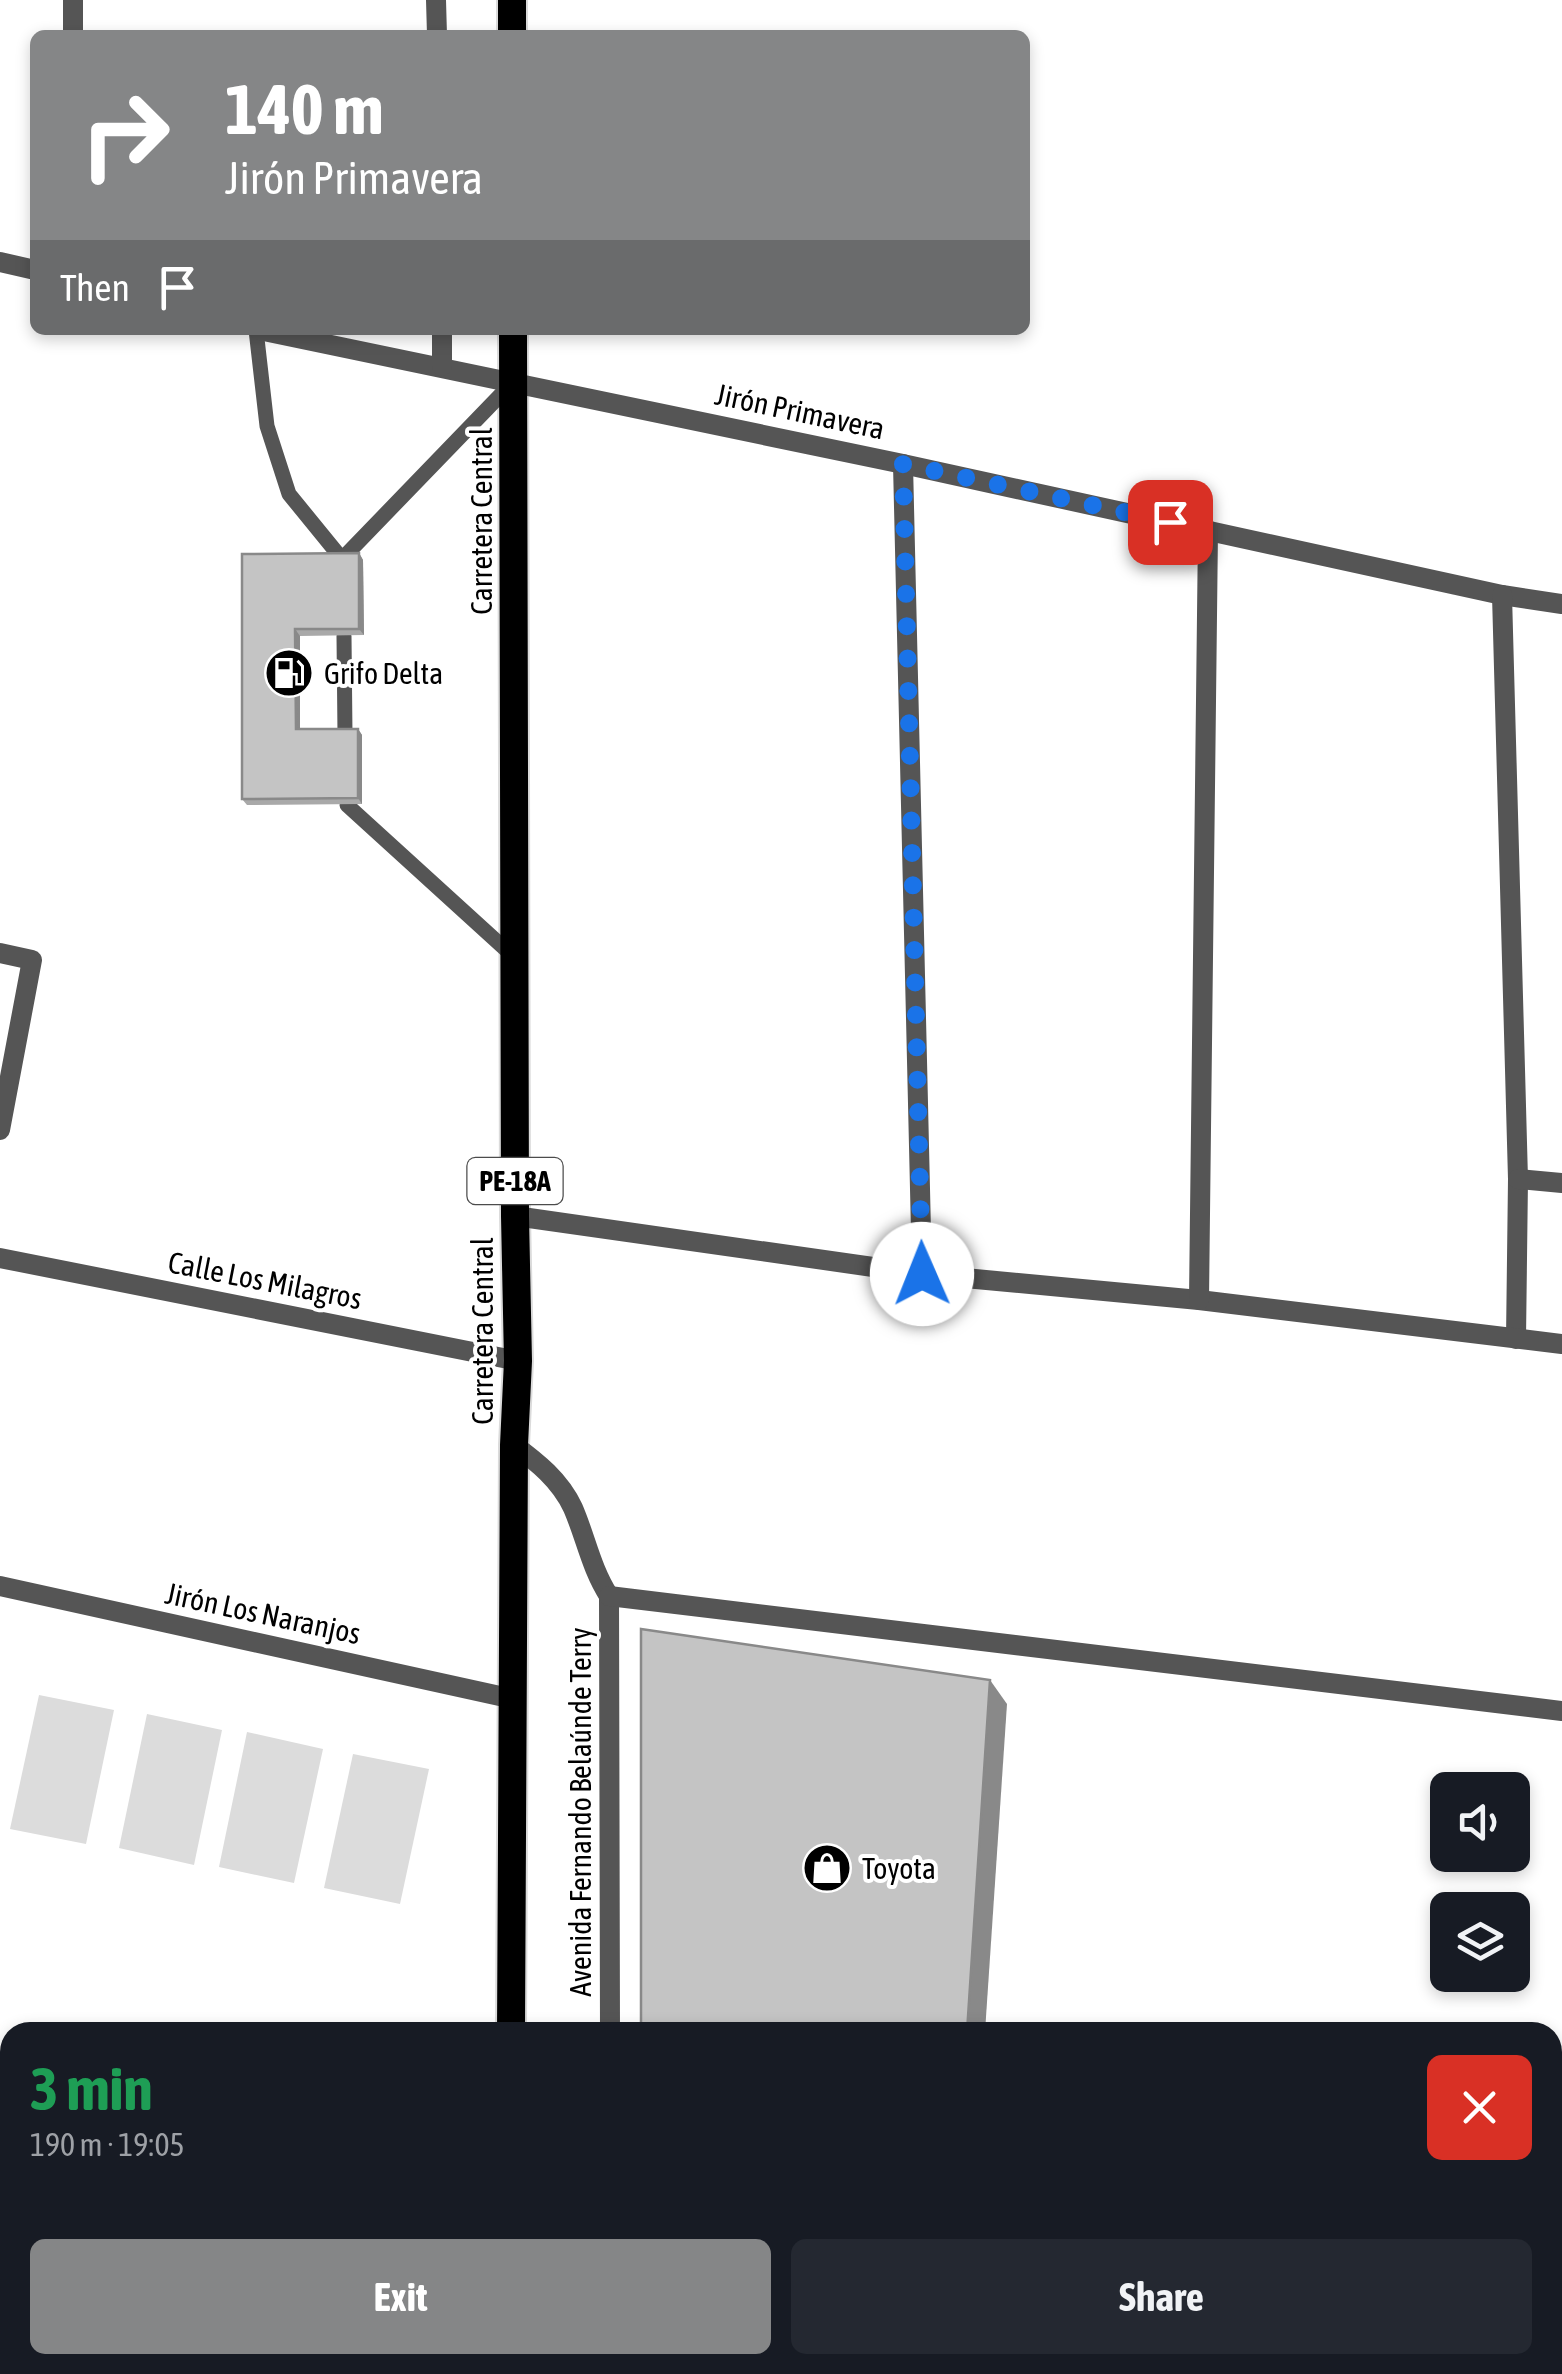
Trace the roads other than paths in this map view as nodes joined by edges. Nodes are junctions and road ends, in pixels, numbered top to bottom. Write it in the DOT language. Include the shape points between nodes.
graph roads {
  1 [pos="73,0"];
  2 [pos="436,0"];
  3 [pos="512,0"];
  4 [pos="73,30"];
  5 [pos="437,30"];
  6 [pos="512,30"];
  7 [pos="0,262"];
  8 [pos="30,269"];
  9 [pos="258,335"];
  10 [pos="283,335"];
  11 [pos="442,335"];
  12 [pos="513,335"];
  13 [pos="442,366"];
  14 [pos="513,382"];
  15 [pos="903,464"];
  16 [pos="1208,530"];
  17 [pos="1502,595"];
  18 [pos="1562,604"];
  19 [pos="344,636"];
  20 [pos="345,735"];
  21 [pos="348,805"];
  22 [pos="0,953"];
  23 [pos="514,957"];
  24 [pos="0,1130"];
  25 [pos="1518,1178"];
  26 [pos="1562,1183"];
  27 [pos="514,1216"];
  28 [pos="0,1258"];
  29 [pos="922,1274"];
  30 [pos="1198,1300"];
  31 [pos="1516,1340"];
  32 [pos="1562,1344"];
  33 [pos="518,1360"];
  34 [pos="514,1444"];
  35 [pos="0,1586"];
  36 [pos="609,1596"];
  37 [pos="513,1699"];
  38 [pos="1562,1712"];
  39 [pos="511,2022"];
  40 [pos="610,2022"];
  1 -- 4 [label="street"];
  2 -- 5 [label="street"];
  3 -- 6 [label="highway"];
  7 -- 8 [label="street"];
  9 -- 14 [label="lane" via="267,426 290,494 342,559"];
  10 -- 13 [label="street, Jirón Primavera"];
  11 -- 13 [label="street"];
  12 -- 14 [label="highway, Carretera Central / PE-18A"];
  13 -- 14 [label="street, Jirón Primavera"];
  14 -- 15 [label="street, Jirón Primavera"];
  14 -- 23 [label="highway, Carretera Central / PE-18A"];
  15 -- 16 [label="street, Jirón Primavera"];
  15 -- 29 [label="street"];
  16 -- 17 [label="street, Jirón Primavera"];
  16 -- 30 [label="street"];
  17 -- 18 [label="street, Jirón Primavera"];
  17 -- 25 [label="street"];
  19 -- 20 [label="lane"];
  21 -- 23 [label="lane"];
  22 -- 24 [label="street" via="32,960"];
  23 -- 27 [label="highway, Carretera Central / PE-18A"];
  25 -- 26 [label="street"];
  25 -- 31 [label="street"];
  27 -- 29 [label="street"];
  27 -- 33 [label="highway, Carretera Central / PE-18A"];
  28 -- 33 [label="street, Calle Los Milagros"];
  29 -- 30 [label="street"];
  30 -- 31 [label="street"];
  31 -- 32 [label="street"];
  33 -- 34 [label="highway, Carretera Central / PE-18A"];
  34 -- 36 [label="street, Avenida Fernando Belaúnde Terry" via="548,1470 572,1506 594,1574"];
  34 -- 37 [label="highway, Carretera Central / PE-18A"];
  35 -- 37 [label="street, Jirón Los Naranjos"];
  36 -- 38 [label="street"];
  36 -- 40 [label="street, Avenida Fernando Belaúnde Terry"];
  37 -- 39 [label="highway, Carretera Central / PE-18A"];
}
